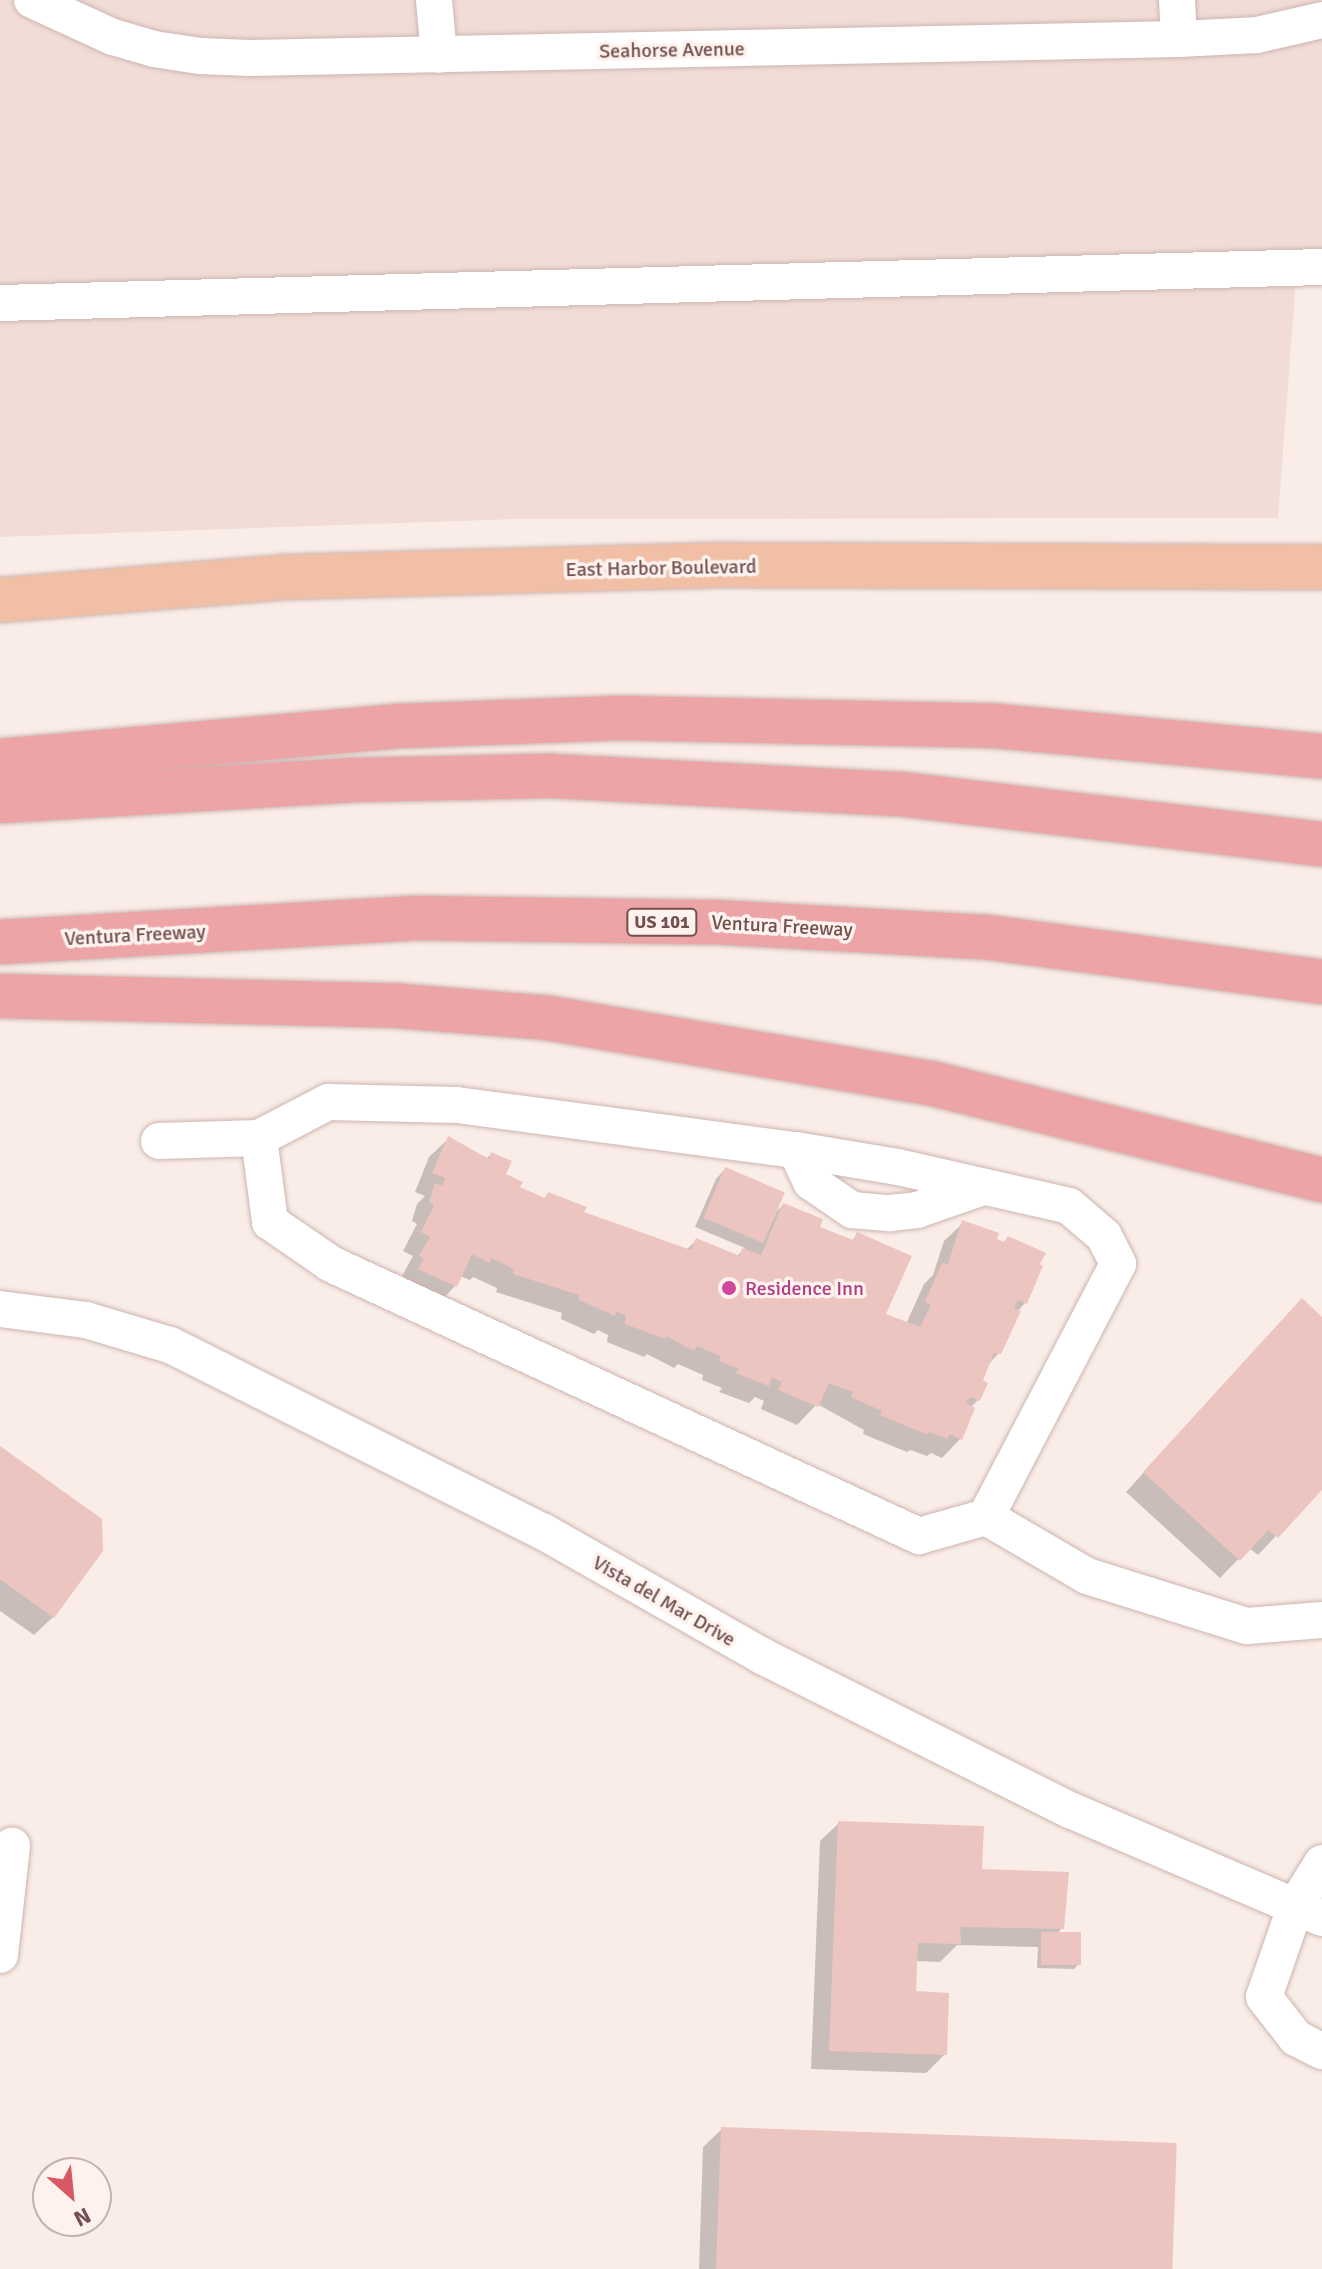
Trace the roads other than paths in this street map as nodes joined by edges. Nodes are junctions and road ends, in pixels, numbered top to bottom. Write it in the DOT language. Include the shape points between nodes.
graph roads {
  1 [pos="32,0"];
  2 [pos="434,0"];
  3 [pos="1177,0"];
  4 [pos="1322,20"];
  5 [pos="1179,39"];
  6 [pos="439,55"];
  7 [pos="1322,267"];
  8 [pos="0,303"];
  9 [pos="1322,567"];
  10 [pos="0,600"];
  11 [pos="1322,756"];
  12 [pos="0,761"];
  13 [pos="0,801"];
  14 [pos="1322,844"];
  15 [pos="0,942"];
  16 [pos="1322,982"];
  17 [pos="0,996"];
  18 [pos="259,1138"];
  19 [pos="159,1141"];
  20 [pos="796,1150"];
  21 [pos="1322,1180"];
  22 [pos="980,1188"];
  23 [pos="0,1309"];
  24 [pos="986,1517"];
  25 [pos="1322,1620"];
  26 [pos="12,1846"];
  27 [pos="1322,1863"];
  28 [pos="1309,1911"];
  29 [pos="0,1955"];
  30 [pos="1322,2051"];
  1 -- 6 [label="street, Seahorse Avenue" via="113,37 200,56"];
  2 -- 6 [label="street"];
  3 -- 5 [label="street"];
  4 -- 5 [label="street, Seahorse Avenue" via="1257,35"];
  5 -- 6 [label="street, Seahorse Avenue"];
  7 -- 8 [label="street"];
  9 -- 10 [label="main road, East Harbor Boulevard" via="712,565 288,577"];
  11 -- 12 [label="highway" via="996,726 619,718 401,726"];
  13 -- 14 [label="highway" via="354,780 552,776 900,794"];
  15 -- 16 [label="highway, Ventura Freeway / US 101" via="416,918 714,922 986,937"];
  17 -- 21 [label="highway" via="400,1006 548,1018 930,1083"];
  18 -- 19 [label="street"];
  18 -- 20 [label="street" via="328,1102 443,1105"];
  18 -- 24 [label="street" via="270,1222 331,1264 919,1536"];
  20 -- 22 [label="street"];
  20 -- 22 [label="street" via="811,1182 852,1210 917,1210"];
  22 -- 24 [label="street" via="1069,1206 1104,1236 1118,1264"];
  23 -- 28 [label="street, Vista del Mar Drive" via="86,1320 170,1345 544,1532 762,1656 1070,1810"];
  24 -- 25 [label="street" via="1087,1576 1247,1626"];
  26 -- 29 [label="street"];
  27 -- 28 [label="street"];
  28 -- 30 [label="street" via="1264,1997 1296,2038"];
}
